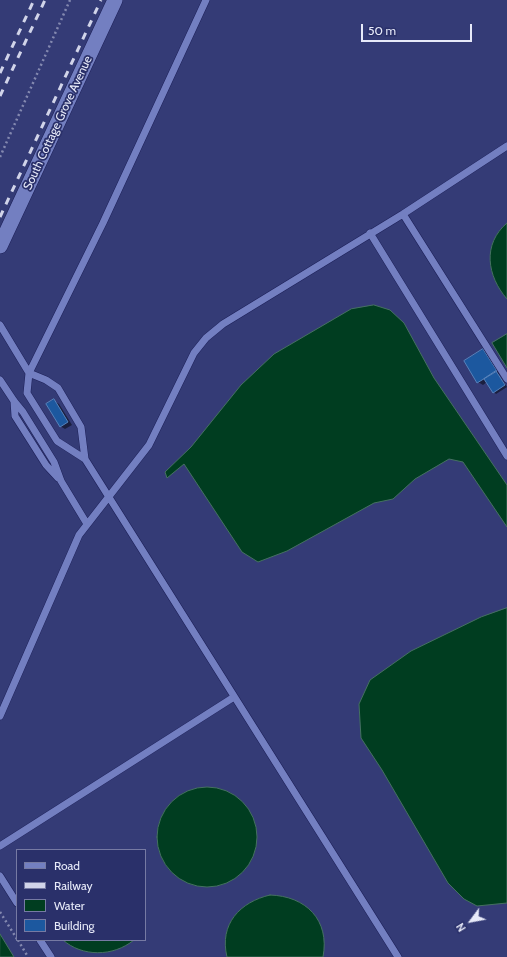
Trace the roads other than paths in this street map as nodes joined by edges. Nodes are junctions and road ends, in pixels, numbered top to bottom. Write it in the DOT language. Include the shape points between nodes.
graph roads {
  1 [pos="115,0"];
  2 [pos="206,0"];
  3 [pos="507,146"];
  4 [pos="403,214"];
  5 [pos="370,233"];
  6 [pos="0,246"];
  7 [pos="0,325"];
  8 [pos="29,373"];
  9 [pos="507,379"];
  10 [pos="0,380"];
  11 [pos="507,456"];
  12 [pos="85,459"];
  13 [pos="109,497"];
  14 [pos="87,524"];
  15 [pos="234,697"];
  16 [pos="0,716"];
  17 [pos="0,846"];
  18 [pos="0,876"];
  19 [pos="16,901"];
  20 [pos="41,941"];
  21 [pos="51,957"];
  22 [pos="398,957"];
  1 -- 6 [label="street, South Cottage Grove Avenue"];
  2 -- 8 [label="lane" via="103,223"];
  3 -- 4 [label="lane"];
  4 -- 5 [label="lane"];
  4 -- 9 [label="lane"];
  5 -- 11 [label="lane"];
  5 -- 13 [label="lane" via="223,324 206,338 194,353 149,445"];
  7 -- 8 [label="lane"];
  8 -- 12 [label="lane" via="27,393 57,441"];
  8 -- 12 [label="lane" via="58,388 81,427"];
  10 -- 14 [label="lane" via="54,462 61,481"];
  12 -- 13 [label="lane"];
  13 -- 14 [label="lane"];
  13 -- 15 [label="lane"];
  14 -- 16 [label="lane" via="79,535"];
  15 -- 17 [label="lane"];
  15 -- 22 [label="lane"];
  18 -- 19 [label="lane"];
  20 -- 21 [label="lane"];
}
